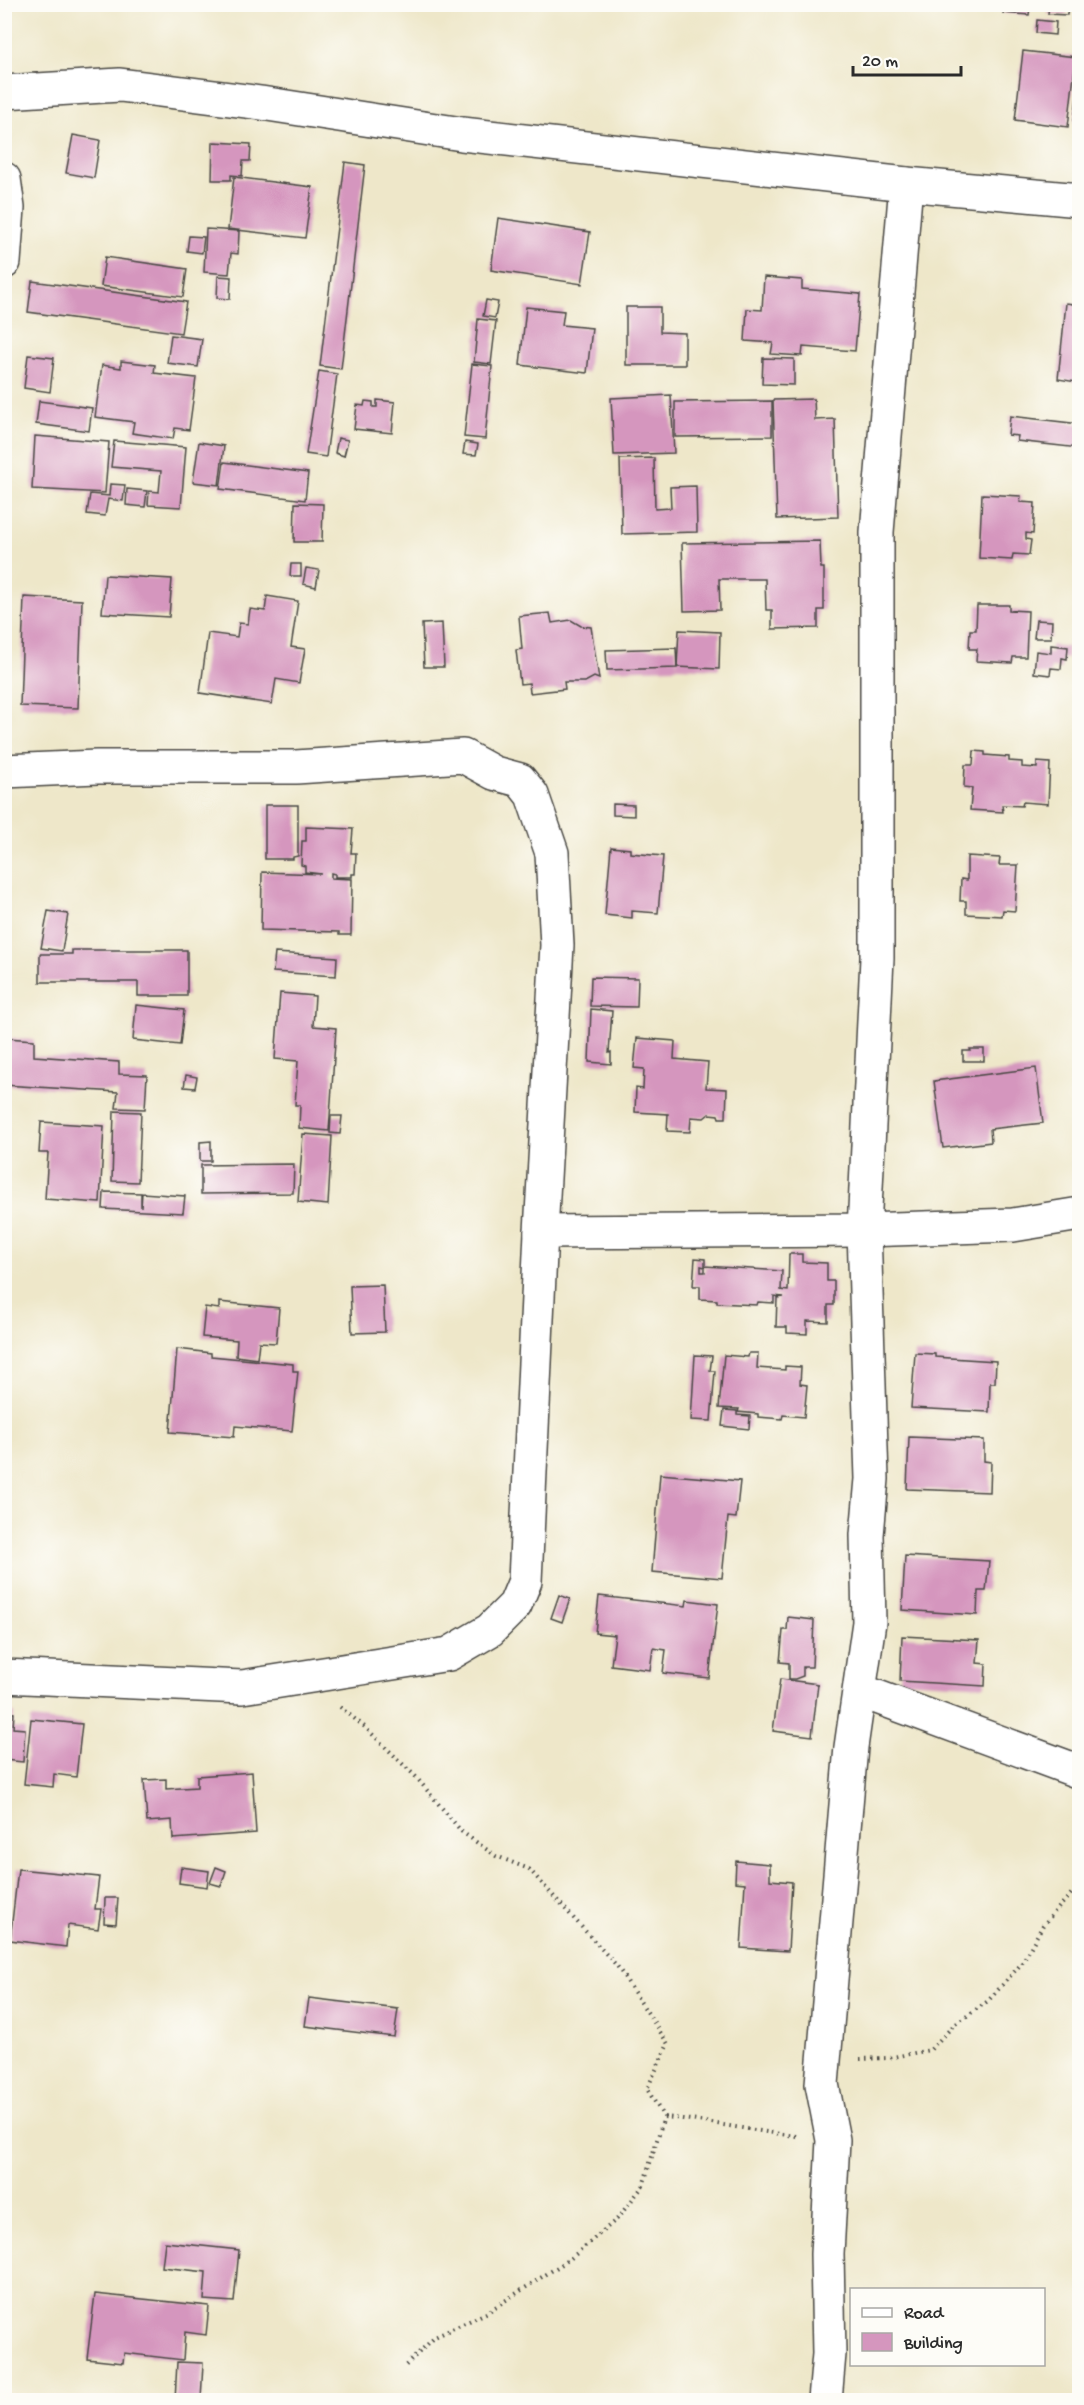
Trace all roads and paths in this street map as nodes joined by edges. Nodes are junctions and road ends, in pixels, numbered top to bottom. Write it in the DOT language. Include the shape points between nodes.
graph roads {
  1 [pos="4,92"];
  2 [pos="4,179"];
  3 [pos="906,184"];
  4 [pos="1080,200"];
  5 [pos="4,262"];
  6 [pos="4,771"];
  7 [pos="1080,1214"];
  8 [pos="864,1230"];
  9 [pos="541,1232"];
  10 [pos="4,1676"];
  11 [pos="303,1677"];
  12 [pos="861,1691"];
  13 [pos="1080,1772"];
  14 [pos="1080,1884"];
  15 [pos="823,2068"];
  16 [pos="664,2117"];
  17 [pos="833,2140"];
  18 [pos="405,2366"];
  19 [pos="825,2400"];
  1 -- 3 [label="street" via="120,85 462,134"];
  2 -- 5 [label="street" via="8,208"];
  3 -- 4 [label="street"];
  3 -- 8 [label="street" via="877,532 877,958"];
  6 -- 9 [label="street" via="97,766 296,767 463,756 494,773 520,780 532,795 552,852 557,945"];
  7 -- 8 [label="street" via="1013,1225"];
  8 -- 9 [label="street"];
  8 -- 12 [label="street" via="872,1479 867,1535 869,1622"];
  9 -- 11 [label="street" via="525,1581 516,1605 490,1630 449,1654"];
  10 -- 11 [label="street" via="242,1687"];
  11 -- 16 [label="path" via="366,1728 416,1777 462,1832 496,1856 529,1869 617,1966 668,2044 647,2089"];
  12 -- 13 [label="street"];
  12 -- 15 [label="street" via="851,1748"];
  14 -- 15 [label="path" via="1043,1925 1022,1963 988,2001 953,2026 930,2050"];
  15 -- 17 [label="street" via="822,2084"];
  16 -- 17 [label="path"];
  16 -- 18 [label="path" via="643,2186 617,2218 570,2259 486,2313 435,2337"];
  17 -- 19 [label="street" via="827,2254 830,2354"];
}
